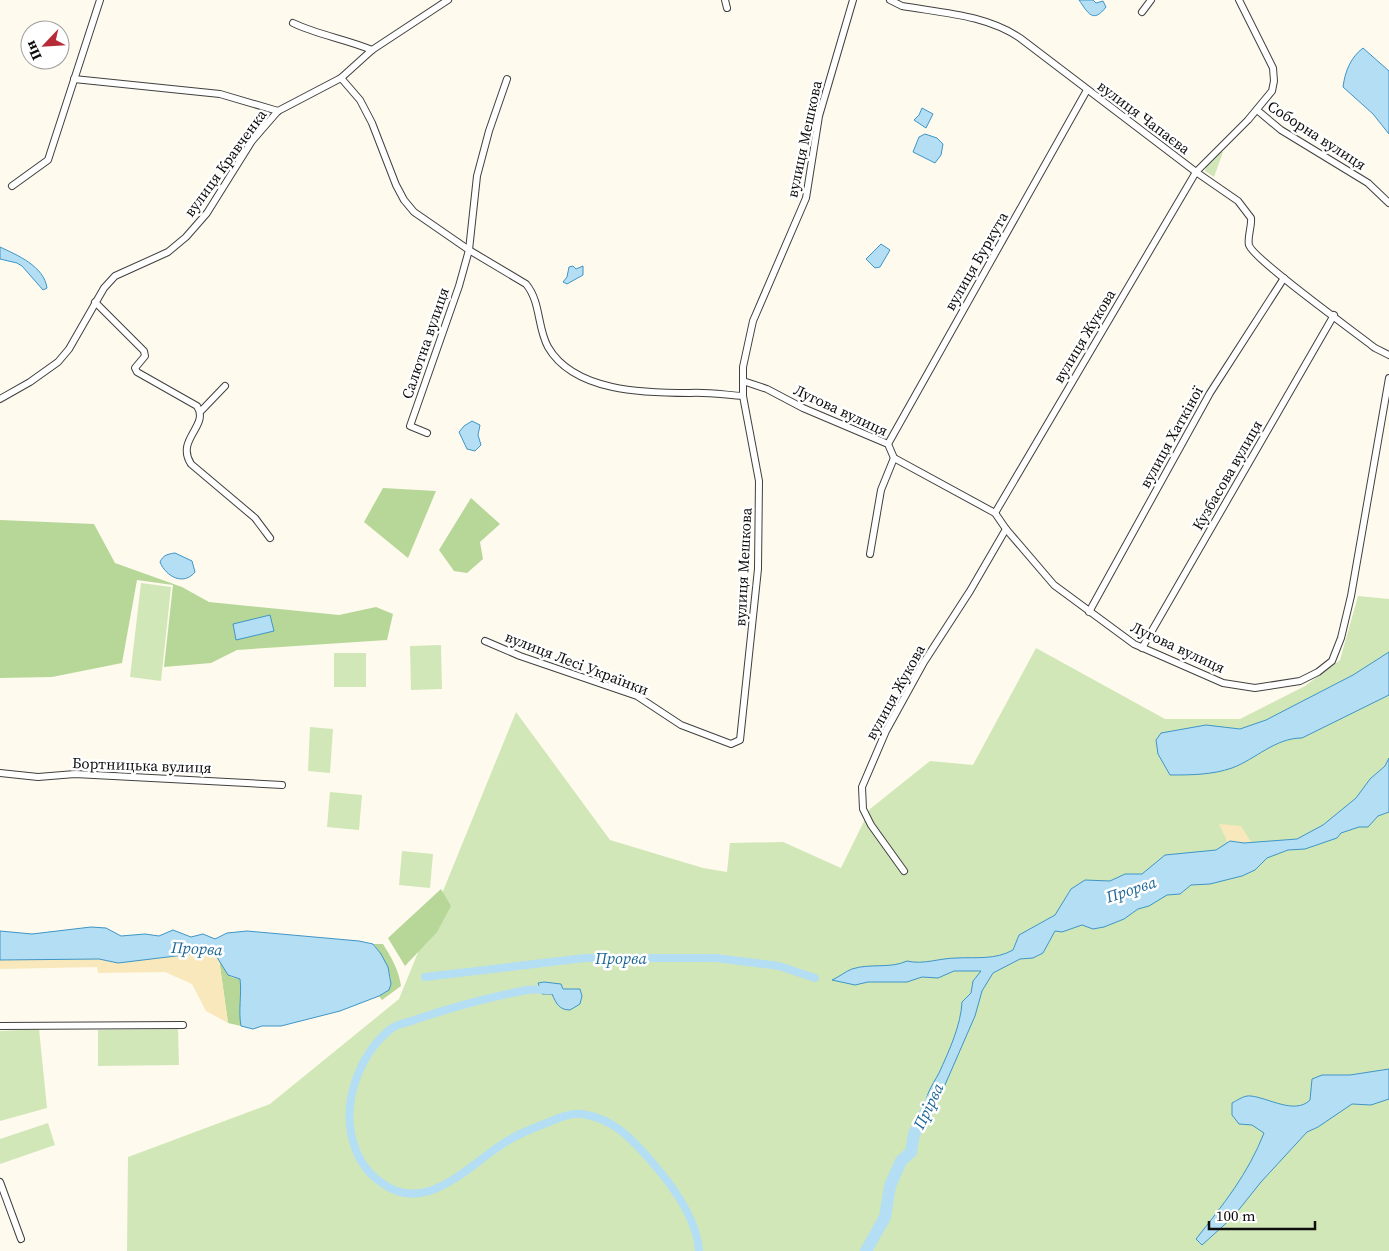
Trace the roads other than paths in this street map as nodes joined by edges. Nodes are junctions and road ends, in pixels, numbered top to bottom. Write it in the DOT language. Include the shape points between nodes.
graph roads {
  1 [pos="100,0"];
  2 [pos="448,0"];
  3 [pos="725,0"];
  4 [pos="853,0"];
  5 [pos="890,0"];
  6 [pos="1151,0"];
  7 [pos="1239,0"];
  8 [pos="727,8"];
  9 [pos="1142,12"];
  10 [pos="293,23"];
  11 [pos="372,50"];
  12 [pos="341,78"];
  13 [pos="74,79"];
  14 [pos="506,79"];
  15 [pos="1087,90"];
  16 [pos="1257,110"];
  17 [pos="278,111"];
  18 [pos="1196,172"];
  19 [pos="12,186"];
  20 [pos="1389,204"];
  21 [pos="469,250"];
  22 [pos="1284,278"];
  23 [pos="95,302"];
  24 [pos="1334,315"];
  25 [pos="1389,354"];
  26 [pos="1389,378"];
  27 [pos="743,381"];
  28 [pos="224,386"];
  29 [pos="743,396"];
  30 [pos="0,399"];
  31 [pos="201,412"];
  32 [pos="427,433"];
  33 [pos="888,444"];
  34 [pos="894,458"];
  35 [pos="995,513"];
  36 [pos="1006,529"];
  37 [pos="270,538"];
  38 [pos="870,554"];
  39 [pos="1089,612"];
  40 [pos="485,641"];
  41 [pos="1142,648"];
  42 [pos="740,740"];
  43 [pos="0,773"];
  44 [pos="282,785"];
  45 [pos="904,871"];
  46 [pos="183,1024"];
  47 [pos="0,1026"];
  48 [pos="0,1182"];
  49 [pos="20,1239"];
  1 -- 13 [label="street"];
  2 -- 11 [label="street, вулиця Кравченка"];
  3 -- 8 [label="street"];
  4 -- 27 [label="street, вулиця Мешкова" via="819,116 806,198 753,321"];
  5 -- 15 [label="street, вулиця Чапаєва" via="902,6 1005,28"];
  6 -- 9 [label="street"];
  7 -- 16 [label="street, Соборна вулиця" via="1273,68 1272,91"];
  10 -- 11 [label="street" via="311,32 343,38"];
  11 -- 12 [label="street, вулиця Кравченка"];
  12 -- 17 [label="street, вулиця Кравченка"];
  12 -- 21 [label="street" via="364,108 404,200 428,223"];
  13 -- 17 [label="street" via="220,94"];
  13 -- 19 [label="street" via="48,160"];
  14 -- 21 [label="street, Салютна вулиця" via="478,176"];
  15 -- 18 [label="street, вулиця Чапаєва"];
  15 -- 33 [label="street, вулиця Буркута"];
  16 -- 18 [label="street, вулиця Жукова"];
  16 -- 20 [label="street, Соборна вулиця" via="1281,130 1368,183"];
  17 -- 23 [label="street, вулиця Кравченка" via="252,141 207,213 186,238 168,252 116,276"];
  18 -- 22 [label="street, вулиця Чапаєва" via="1247,210 1252,225 1249,246"];
  18 -- 35 [label="street, вулиця Жукова"];
  21 -- 29 [label="street" via="526,284 533,293 548,347 571,372 630,391"];
  21 -- 32 [label="street, Салютна вулиця" via="410,426"];
  22 -- 24 [label="street, вулиця Чапаєва"];
  22 -- 39 [label="street, вулиця Хаткіної" via="1210,393"];
  23 -- 30 [label="street, вулиця Кравченка" via="69,349 58,362"];
  23 -- 31 [label="street" via="144,351 145,356 135,368 136,372 197,406"];
  24 -- 25 [label="street, вулиця Чапаєва" via="1375,348"];
  24 -- 41 [label="street, Кузбасова вулиця"];
  26 -- 41 [label="street, Лугова вулиця" via="1352,596 1332,661 1300,681 1255,688 1223,683"];
  27 -- 29 [label="street, вулиця Мешкова"];
  27 -- 33 [label="street, Лугова вулиця"];
  28 -- 31 [label="street"];
  29 -- 42 [label="street, вулиця Мешкова" via="759,481 758,569"];
  31 -- 37 [label="street" via="185,448 186,457 255,518"];
  33 -- 34 [label="street, Лугова вулиця"];
  34 -- 35 [label="street, Лугова вулиця"];
  34 -- 38 [label="street" via="881,490"];
  35 -- 36 [label="street, Лугова вулиця"];
  36 -- 39 [label="street, Лугова вулиця" via="1054,585"];
  36 -- 45 [label="street, вулиця Жукова" via="924,662 886,731 862,787 863,809"];
  39 -- 41 [label="street, Лугова вулиця"];
  40 -- 42 [label="street, вулиця Лесі Українки" via="637,696 681,724 732,744"];
  43 -- 44 [label="street, Бортницька вулиця"];
  46 -- 47 [label="street"];
  48 -- 49 [label="street"];
}
